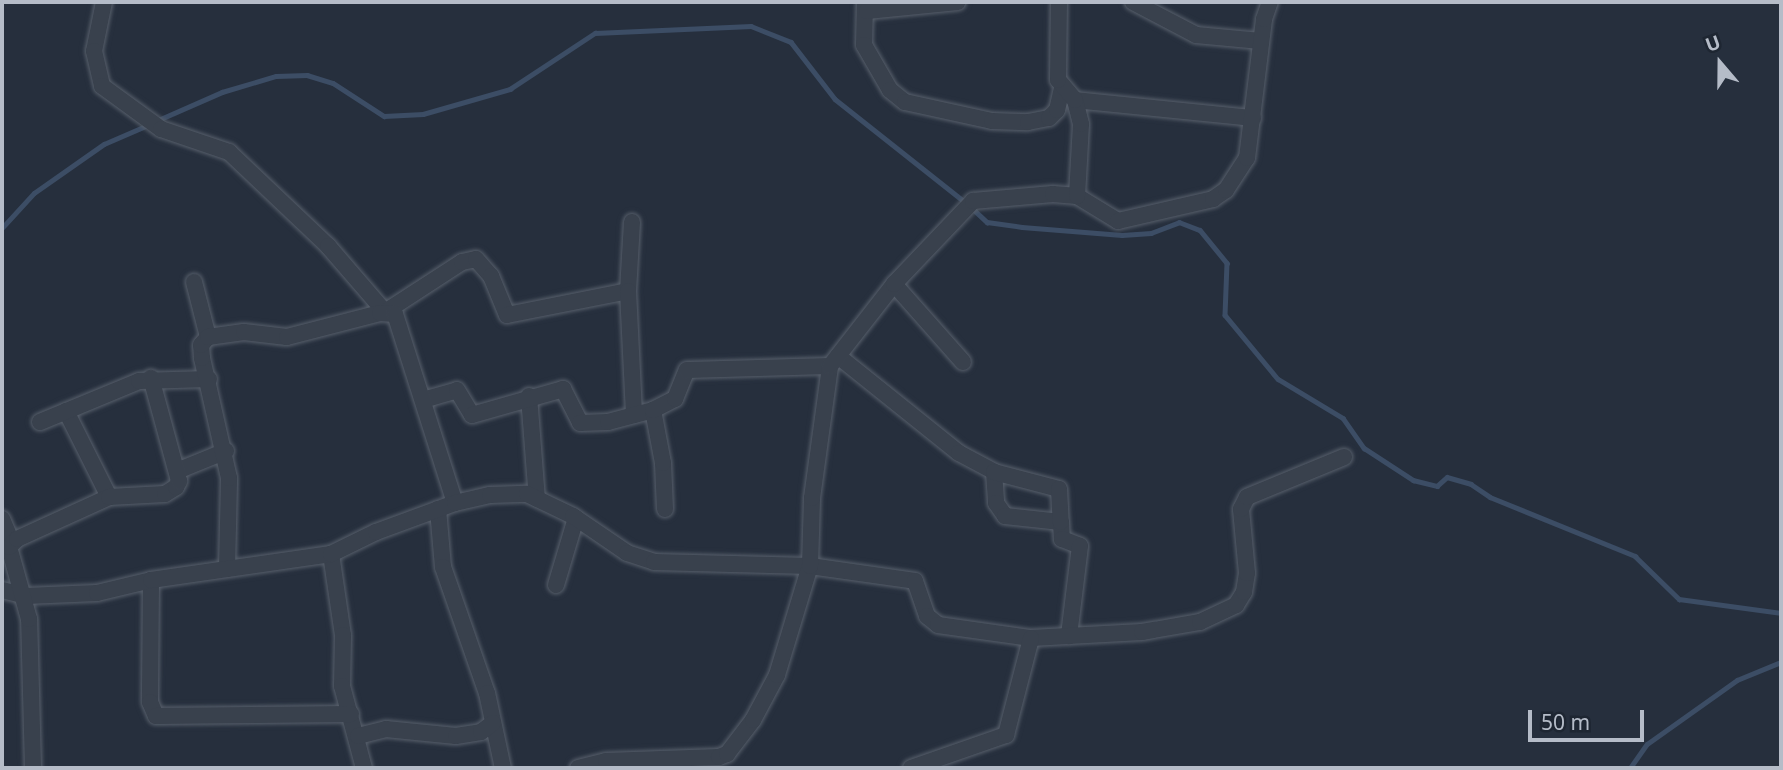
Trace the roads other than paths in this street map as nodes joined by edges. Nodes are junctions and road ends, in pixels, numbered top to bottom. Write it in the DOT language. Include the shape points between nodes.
graph roads {
  1 [pos="104,2"];
  2 [pos="958,2"];
  3 [pos="1059,2"];
  4 [pos="1133,2"];
  5 [pos="1270,2"];
  6 [pos="866,6"];
  7 [pos="1161,8"];
  8 [pos="1261,41"];
  9 [pos="1062,88"];
  10 [pos="1075,100"];
  11 [pos="1253,118"];
  12 [pos="1077,197"];
  13 [pos="632,222"];
  14 [pos="194,282"];
  15 [pos="894,284"];
  16 [pos="628,291"];
  17 [pos="385,312"];
  18 [pos="208,337"];
  19 [pos="834,361"];
  20 [pos="962,362"];
  21 [pos="151,378"];
  22 [pos="209,379"];
  23 [pos="529,396"];
  24 [pos="424,400"];
  25 [pos="66,411"];
  26 [pos="653,411"];
  27 [pos="634,415"];
  28 [pos="40,422"];
  29 [pos="226,451"];
  30 [pos="1344,457"];
  31 [pos="177,471"];
  32 [pos="994,472"];
  33 [pos="109,498"];
  34 [pos="537,499"];
  35 [pos="455,503"];
  36 [pos="438,509"];
  37 [pos="665,509"];
  38 [pos="576,518"];
  39 [pos="2,519"];
  40 [pos="1061,522"];
  41 [pos="12,542"];
  42 [pos="331,554"];
  43 [pos="810,566"];
  44 [pos="227,569"];
  45 [pos="151,580"];
  46 [pos="556,585"];
  47 [pos="2,590"];
  48 [pos="26,596"];
  49 [pos="1069,636"];
  50 [pos="1031,638"];
  51 [pos="351,714"];
  52 [pos="493,723"];
  53 [pos="358,736"];
  54 [pos="33,768"];
  55 [pos="365,768"];
  56 [pos="503,768"];
  57 [pos="578,768"];
  58 [pos="911,768"];
  1 -- 17 [label="street" via="95,68 102,86 160,129 229,152 328,246"];
  2 -- 6 [label="street"];
  3 -- 9 [label="street"];
  4 -- 7 [label="street"];
  5 -- 8 [label="street"];
  6 -- 9 [label="street" via="863,45 890,90 905,102 992,121 1028,122 1049,118 1057,110"];
  7 -- 8 [label="street" via="1196,35"];
  8 -- 11 [label="street"];
  9 -- 10 [label="street"];
  10 -- 11 [label="street"];
  10 -- 12 [label="street" via="1082,161"];
  11 -- 12 [label="street" via="1247,158 1226,190 1213,199 1118,220"];
  12 -- 15 [label="street" via="1053,194 974,201 959,211"];
  13 -- 16 [label="street"];
  14 -- 18 [label="street"];
  15 -- 19 [label="street"];
  15 -- 20 [label="street"];
  16 -- 17 [label="street" via="507,315 491,276 476,259 462,262"];
  16 -- 27 [label="street"];
  17 -- 18 [label="street" via="288,337 244,332"];
  17 -- 24 [label="street" via="396,314 401,322"];
  18 -- 22 [label="street" via="201,345"];
  19 -- 26 [label="street" via="687,370 675,399"];
  19 -- 32 [label="street" via="959,453"];
  19 -- 43 [label="street" via="814,471"];
  21 -- 22 [label="street"];
  21 -- 25 [label="street"];
  21 -- 31 [label="street"];
  22 -- 29 [label="street"];
  23 -- 24 [label="street" via="472,415 457,390"];
  23 -- 27 [label="street" via="564,389 580,423"];
  23 -- 34 [label="street"];
  24 -- 35 [label="street"];
  25 -- 28 [label="street"];
  25 -- 33 [label="street"];
  26 -- 27 [label="street"];
  26 -- 37 [label="street" via="663,463"];
  29 -- 31 [label="street"];
  29 -- 44 [label="street"];
  30 -- 49 [label="street" via="1247,497 1241,509 1247,573 1236,605 1181,627"];
  31 -- 33 [label="street" via="176,487 165,494"];
  32 -- 40 [label="street" via="1059,489"];
  32 -- 40 [label="street" via="996,503 1005,516"];
  33 -- 41 [label="street"];
  34 -- 35 [label="street" via="527,494 490,495"];
  34 -- 38 [label="street"];
  35 -- 36 [label="street"];
  36 -- 42 [label="street"];
  36 -- 52 [label="street" via="443,567"];
  38 -- 43 [label="street" via="627,553 654,562"];
  38 -- 46 [label="street"];
  39 -- 41 [label="street"];
  40 -- 49 [label="street" via="1062,539 1080,546"];
  41 -- 48 [label="street" via="9,552"];
  42 -- 44 [label="street"];
  42 -- 51 [label="street" via="343,635 342,686"];
  43 -- 50 [label="street" via="915,581 931,622"];
  43 -- 57 [label="street" via="777,675 753,720 727,754 606,761"];
  44 -- 45 [label="street"];
  45 -- 48 [label="street" via="97,593"];
  45 -- 51 [label="street" via="150,702 156,716"];
  47 -- 48 [label="street"];
  48 -- 54 [label="street"];
  49 -- 50 [label="street"];
  50 -- 58 [label="street" via="1006,735"];
  51 -- 53 [label="street"];
  52 -- 53 [label="street" via="481,732 456,737 386,729"];
  52 -- 56 [label="street"];
  53 -- 55 [label="street"];
}
